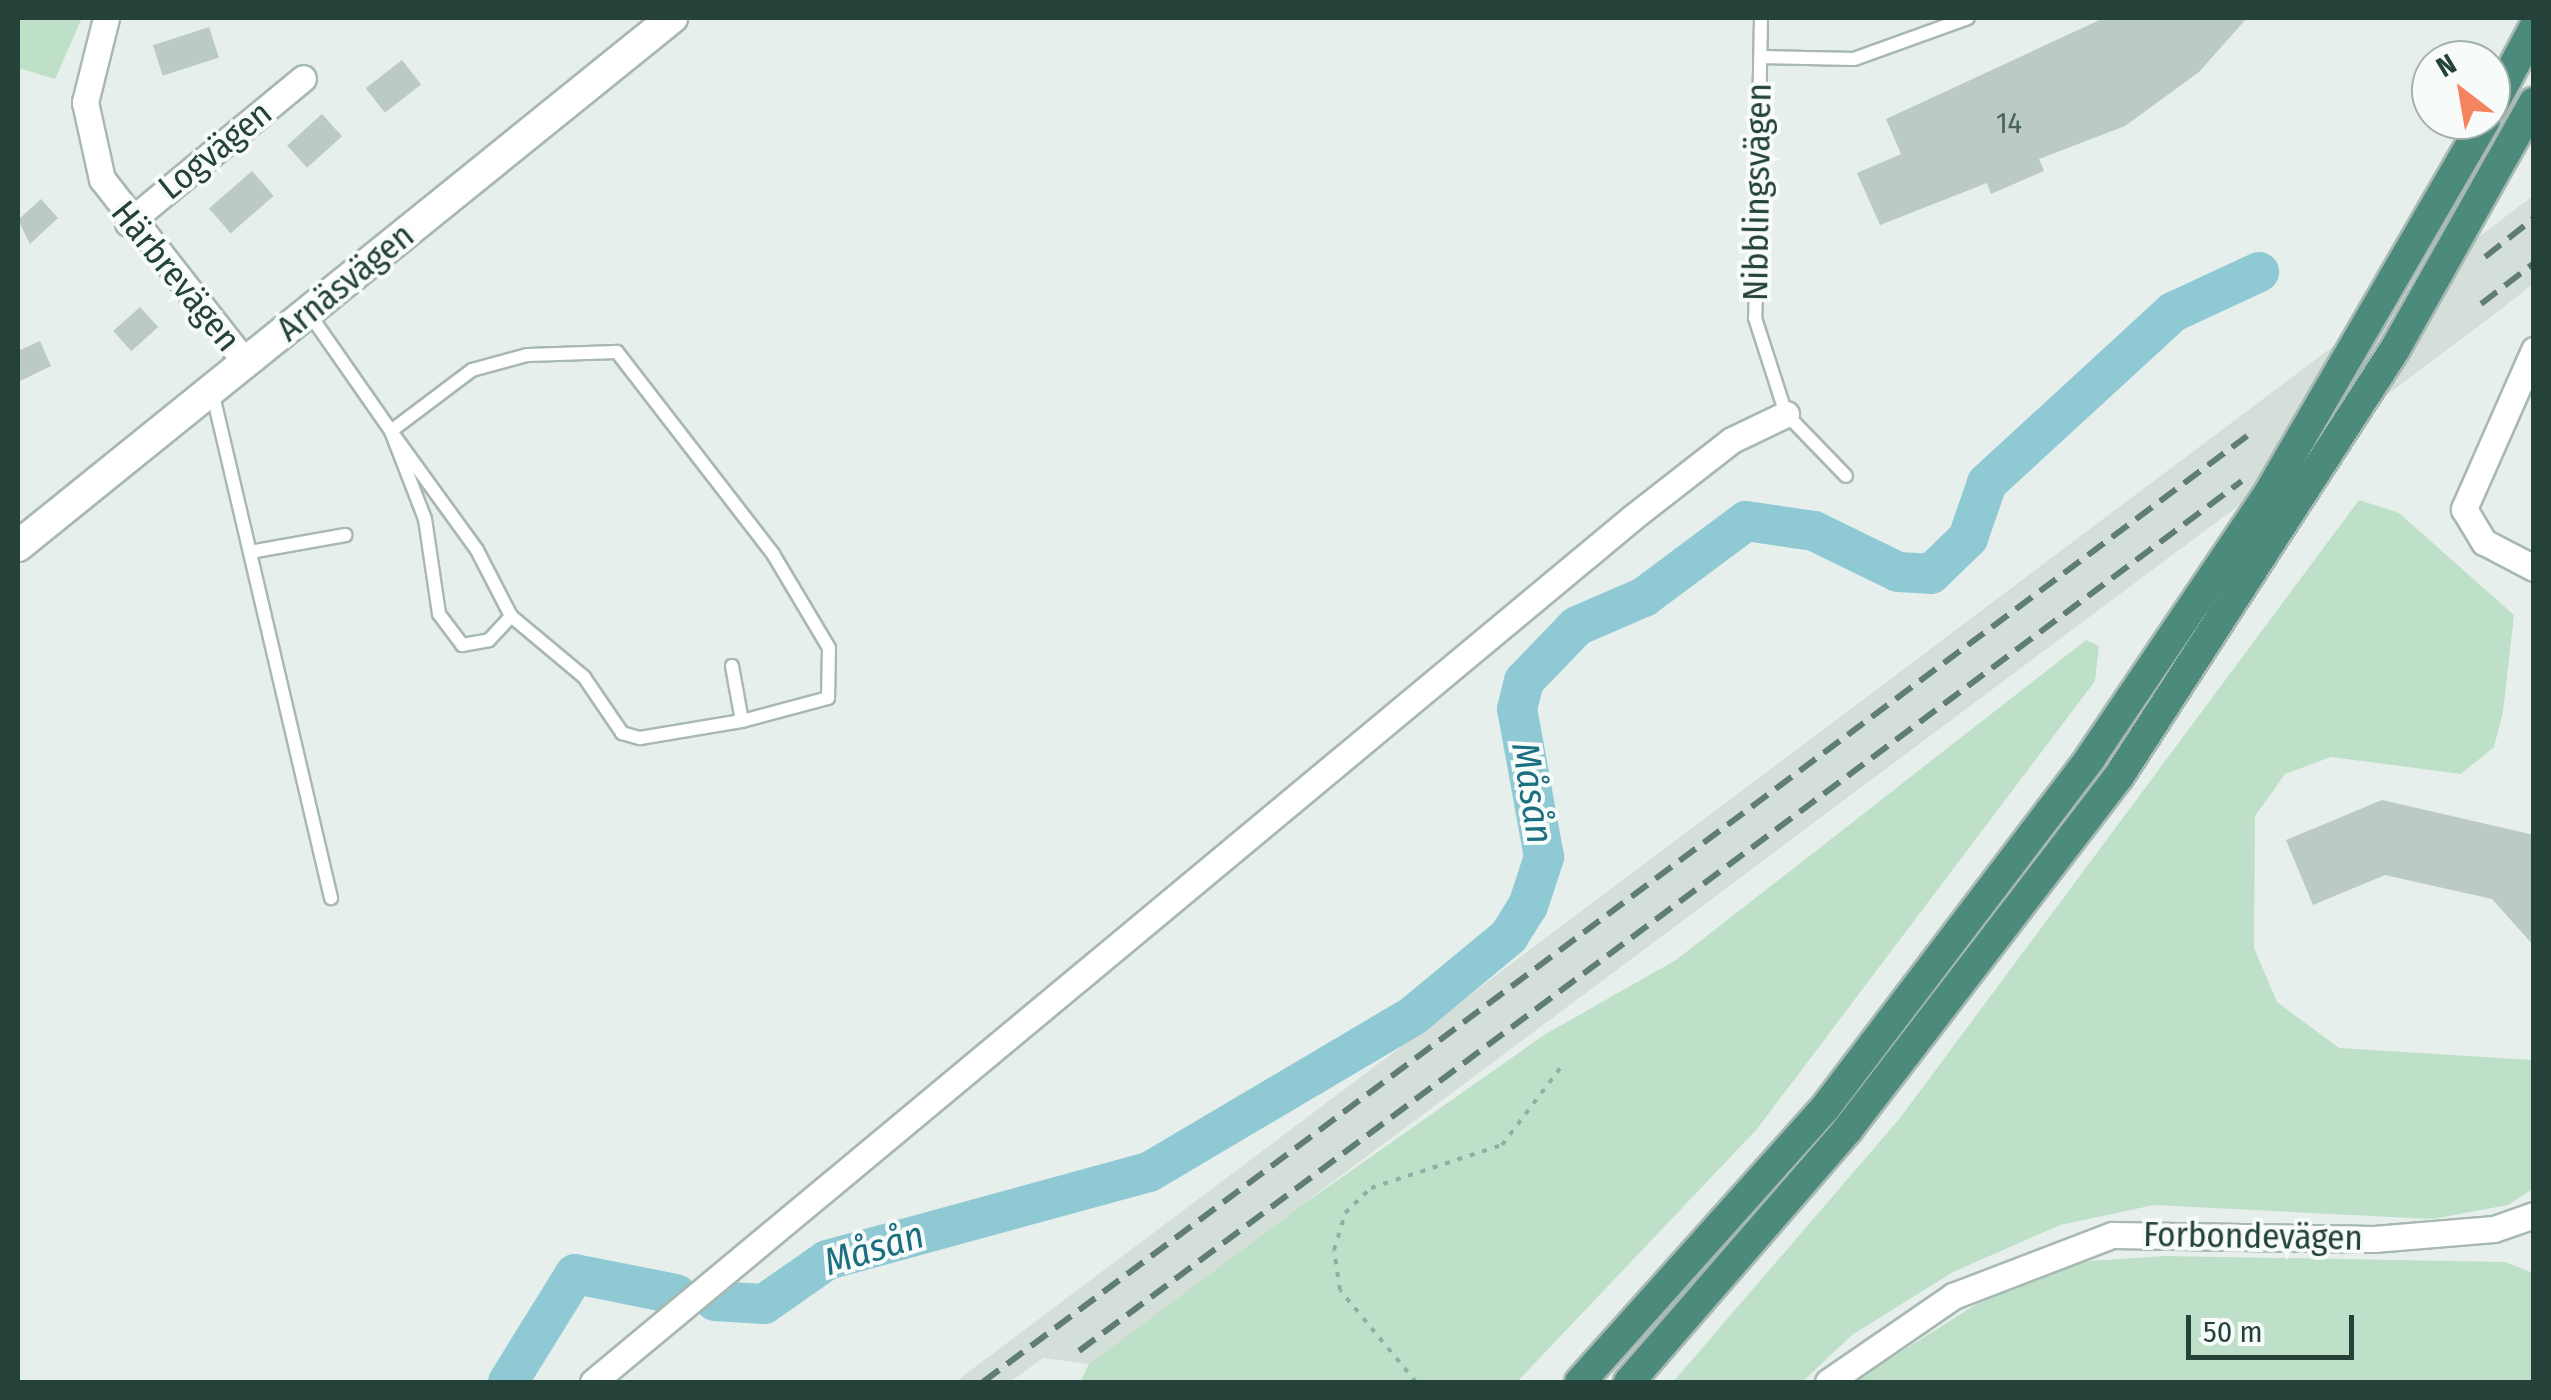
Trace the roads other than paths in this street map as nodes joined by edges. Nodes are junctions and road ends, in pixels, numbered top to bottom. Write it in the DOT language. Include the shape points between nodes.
graph roads {
  1 [pos="106,18"];
  2 [pos="672,18"];
  3 [pos="1761,18"];
  4 [pos="1968,18"];
  5 [pos="2534,28"];
  6 [pos="1760,58"];
  7 [pos="2511,71"];
  8 [pos="303,78"];
  9 [pos="2534,102"];
  10 [pos="2473,140"];
  11 [pos="128,222"];
  12 [pos="308,312"];
  13 [pos="2534,350"];
  14 [pos="244,362"];
  15 [pos="211,389"];
  16 [pos="1786,414"];
  17 [pos="391,432"];
  18 [pos="1846,476"];
  19 [pos="345,535"];
  20 [pos="18,546"];
  21 [pos="250,552"];
  22 [pos="2534,568"];
  23 [pos="511,616"];
  24 [pos="732,666"];
  25 [pos="742,721"];
  26 [pos="330,898"];
  27 [pos="2530,1221"];
  28 [pos="592,1382"];
  29 [pos="1580,1382"];
  30 [pos="1629,1382"];
  31 [pos="1828,1382"];
  1 -- 11 [label="street, Härbrevägen" via="85,102 97,167"];
  2 -- 12 [label="street, Arnäsvägen"];
  3 -- 6 [label="lane, Nibblingsvägen"];
  4 -- 6 [label="lane, Nibblingsvägen" via="1854,59"];
  5 -- 7 [label="highway"];
  6 -- 16 [label="lane, Nibblingsvägen" via="1750,249 1755,318"];
  8 -- 11 [label="street, Logvägen"];
  9 -- 30 [label="highway" via="2385,366 2119,776 1848,1129"];
  10 -- 29 [label="highway" via="2266,498 2091,757 1825,1108"];
  11 -- 14 [label="street, Härbrevägen"];
  12 -- 14 [label="street, Arnäsvägen"];
  12 -- 17 [label="lane"];
  13 -- 22 [label="street" via="2464,509 2484,542"];
  14 -- 15 [label="street, Arnäsvägen"];
  15 -- 20 [label="street, Arnäsvägen"];
  15 -- 21 [label="lane"];
  16 -- 18 [label="lane, Nibblingsvägen"];
  16 -- 28 [label="street" via="1732,440 1633,517"];
  17 -- 23 [label="lane" via="477,550"];
  17 -- 23 [label="lane" via="425,519 440,614 462,645 489,640"];
  17 -- 25 [label="lane" via="472,370 527,356 617,352 773,554 829,648 828,698"];
  19 -- 21 [label="lane"];
  21 -- 26 [label="lane"];
  23 -- 25 [label="lane" via="584,676 622,733 640,738"];
  24 -- 25 [label="lane"];
  27 -- 31 [label="street, Forbondevägen" via="2374,1239 2112,1235 1953,1296"];
}
